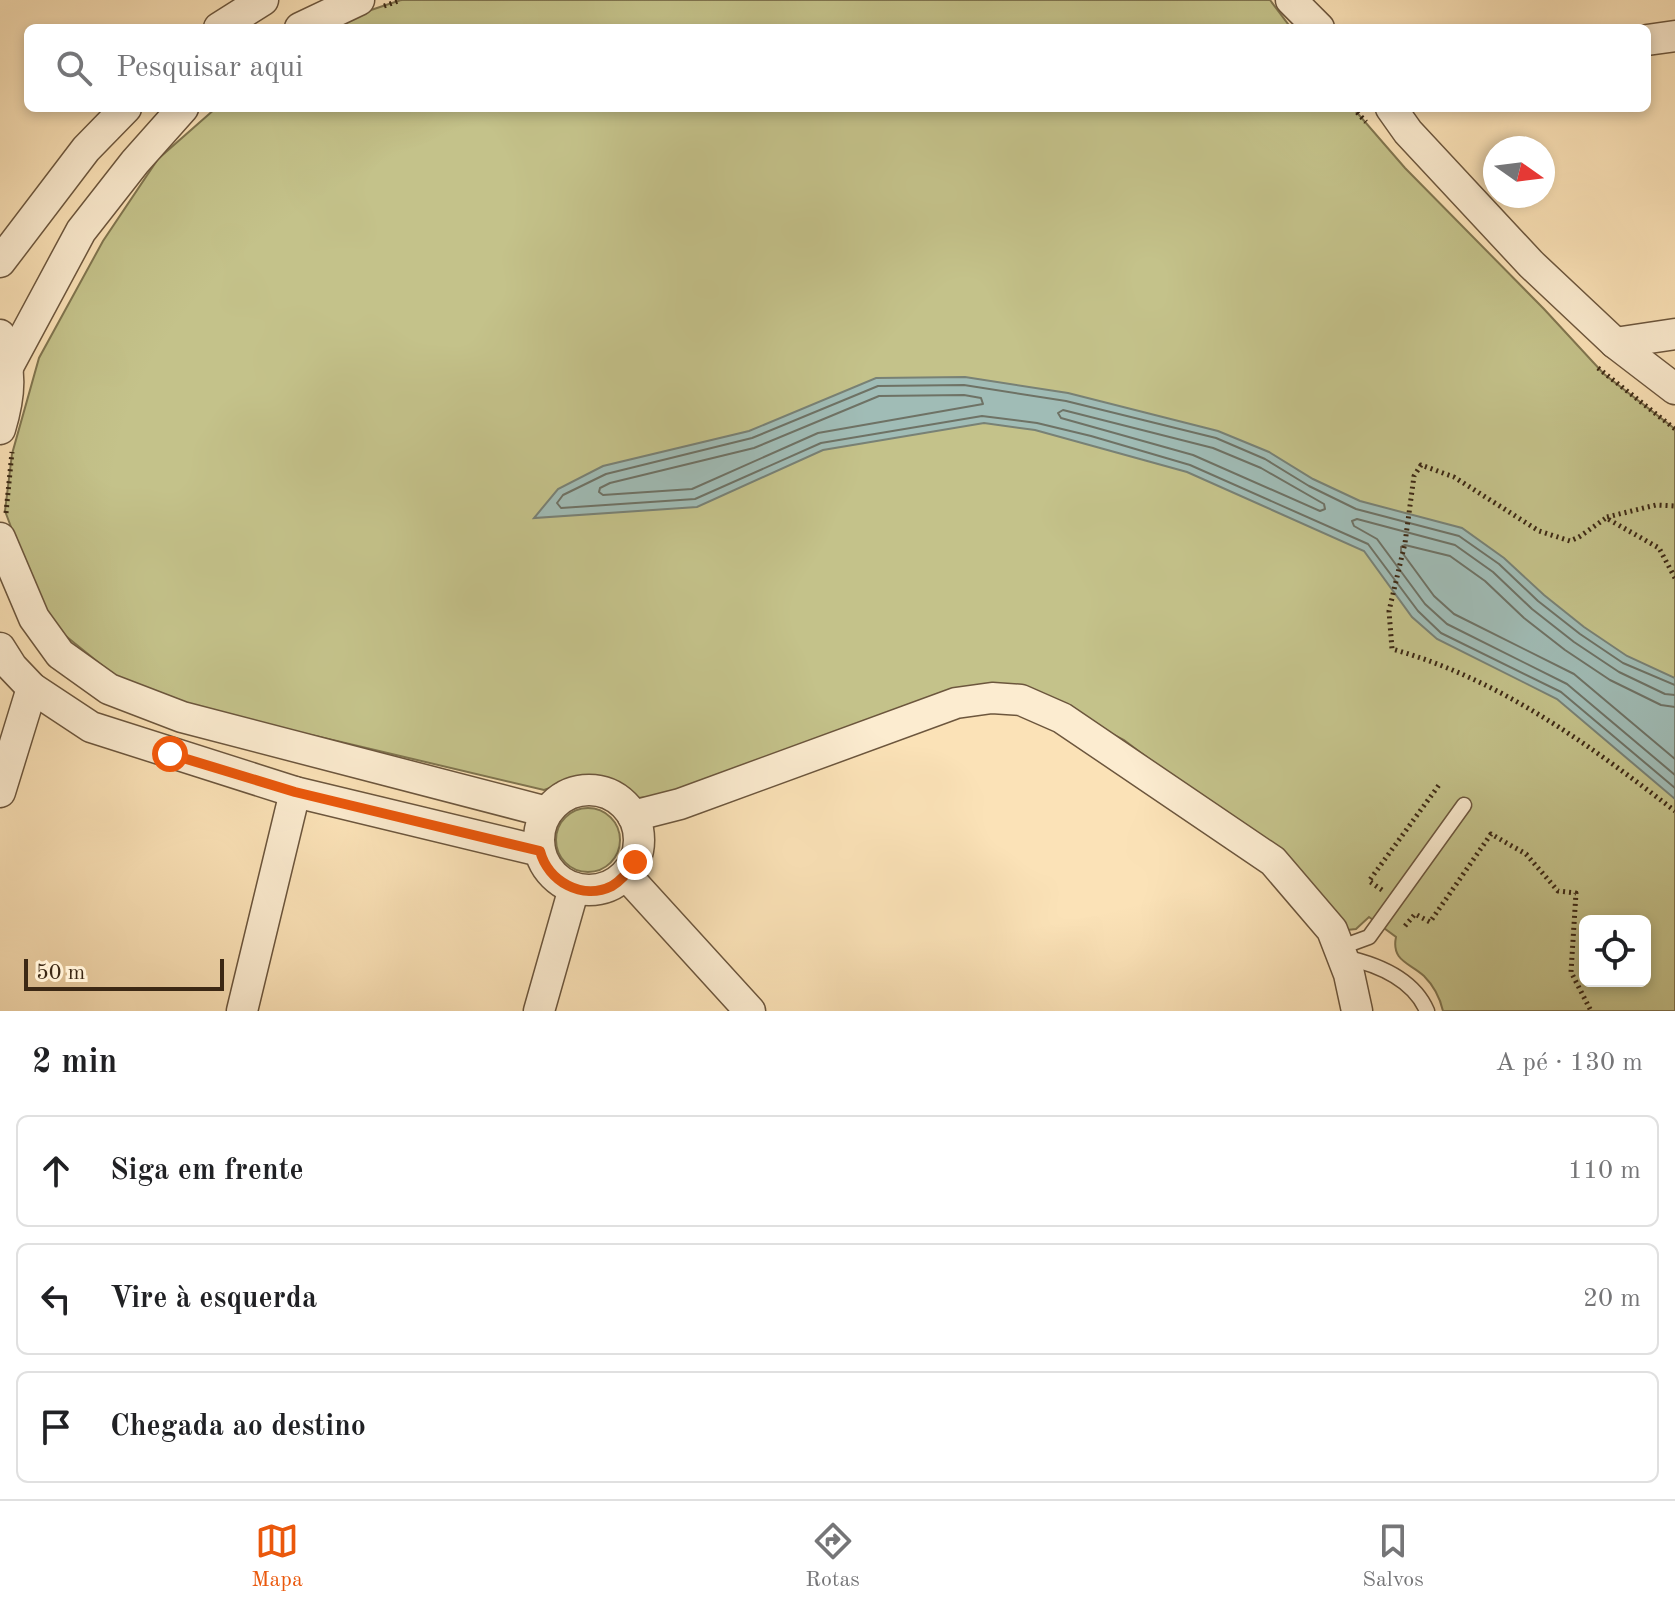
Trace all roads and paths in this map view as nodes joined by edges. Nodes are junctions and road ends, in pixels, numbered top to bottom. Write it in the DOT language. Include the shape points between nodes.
graph roads {
  1 [pos="263,0"];
  2 [pos="359,0"];
  3 [pos="1291,0"];
  4 [pos="225,24"];
  5 [pos="308,24"];
  6 [pos="1315,24"];
  7 [pos="1675,36"];
  8 [pos="1651,39"];
  9 [pos="122,112"];
  10 [pos="179,112"];
  11 [pos="1394,112"];
  12 [pos="0,262"];
  13 [pos="1675,334"];
  14 [pos="0,335"];
  15 [pos="1615,343"];
  16 [pos="9,365"];
  17 [pos="1675,389"];
  18 [pos="8,434"];
  19 [pos="1675,506"];
  20 [pos="1606,518"];
  21 [pos="5,531"];
  22 [pos="1675,578"];
  23 [pos="0,648"];
  24 [pos="32,688"];
  25 [pos="1439,785"];
  26 [pos="0,792"];
  27 [pos="295,792"];
  28 [pos="546,801"];
  29 [pos="630,804"];
  30 [pos="1464,805"];
  31 [pos="1675,811"];
  32 [pos="540,851"];
  33 [pos="626,875"];
  34 [pos="574,888"];
  35 [pos="1386,893"];
  36 [pos="1396,937"];
  37 [pos="1341,952"];
  38 [pos="242,1011"];
  39 [pos="539,1011"];
  40 [pos="750,1011"];
  41 [pos="1357,1011"];
  42 [pos="1427,1011"];
  43 [pos="1591,1011"];
  1 -- 4 [label="street"];
  2 -- 5 [label="street"];
  3 -- 6 [label="street"];
  7 -- 8 [label="street"];
  9 -- 12 [label="street" via="86,149"];
  10 -- 16 [label="street" via="81,231"];
  11 -- 15 [label="street" via="1491,223"];
  13 -- 15 [label="street"];
  14 -- 16 [label="street"];
  15 -- 17 [label="street"];
  16 -- 18 [label="street"];
  18 -- 21 [label="path"];
  19 -- 20 [label="path" via="1656,505"];
  20 -- 22 [label="path" via="1659,548"];
  20 -- 31 [label="path" via="1570,541 1539,531 1454,477 1421,465 1414,476 1389,611 1392,649 1491,687 1540,714"];
  21 -- 28 [label="street" via="34,618 60,654 109,689 182,717"];
  23 -- 24 [label="street"];
  24 -- 26 [label="street"];
  24 -- 27 [label="street" via="91,727"];
  25 -- 35 [label="path" via="1369,881"];
  27 -- 32 [label="street"];
  27 -- 38 [label="street"];
  28 -- 29 [label="street" via="593,790"];
  28 -- 29 [label="path" via="573,780 607,784"];
  28 -- 32 [label="street"];
  29 -- 33 [label="street" via="639,847"];
  29 -- 37 [label="street" via="680,804 956,703 1021,700 1062,718 1273,861 1332,930"];
  30 -- 37 [label="lane" via="1369,937"];
  32 -- 34 [label="street" via="553,877"];
  33 -- 34 [label="street" via="598,891"];
  33 -- 40 [label="street"];
  34 -- 39 [label="street"];
  36 -- 43 [label="path" via="1415,914 1430,922 1491,834 1526,854 1558,891 1576,893 1571,972"];
  37 -- 41 [label="street"];
  37 -- 42 [label="lane" via="1373,963 1410,987"];
}
